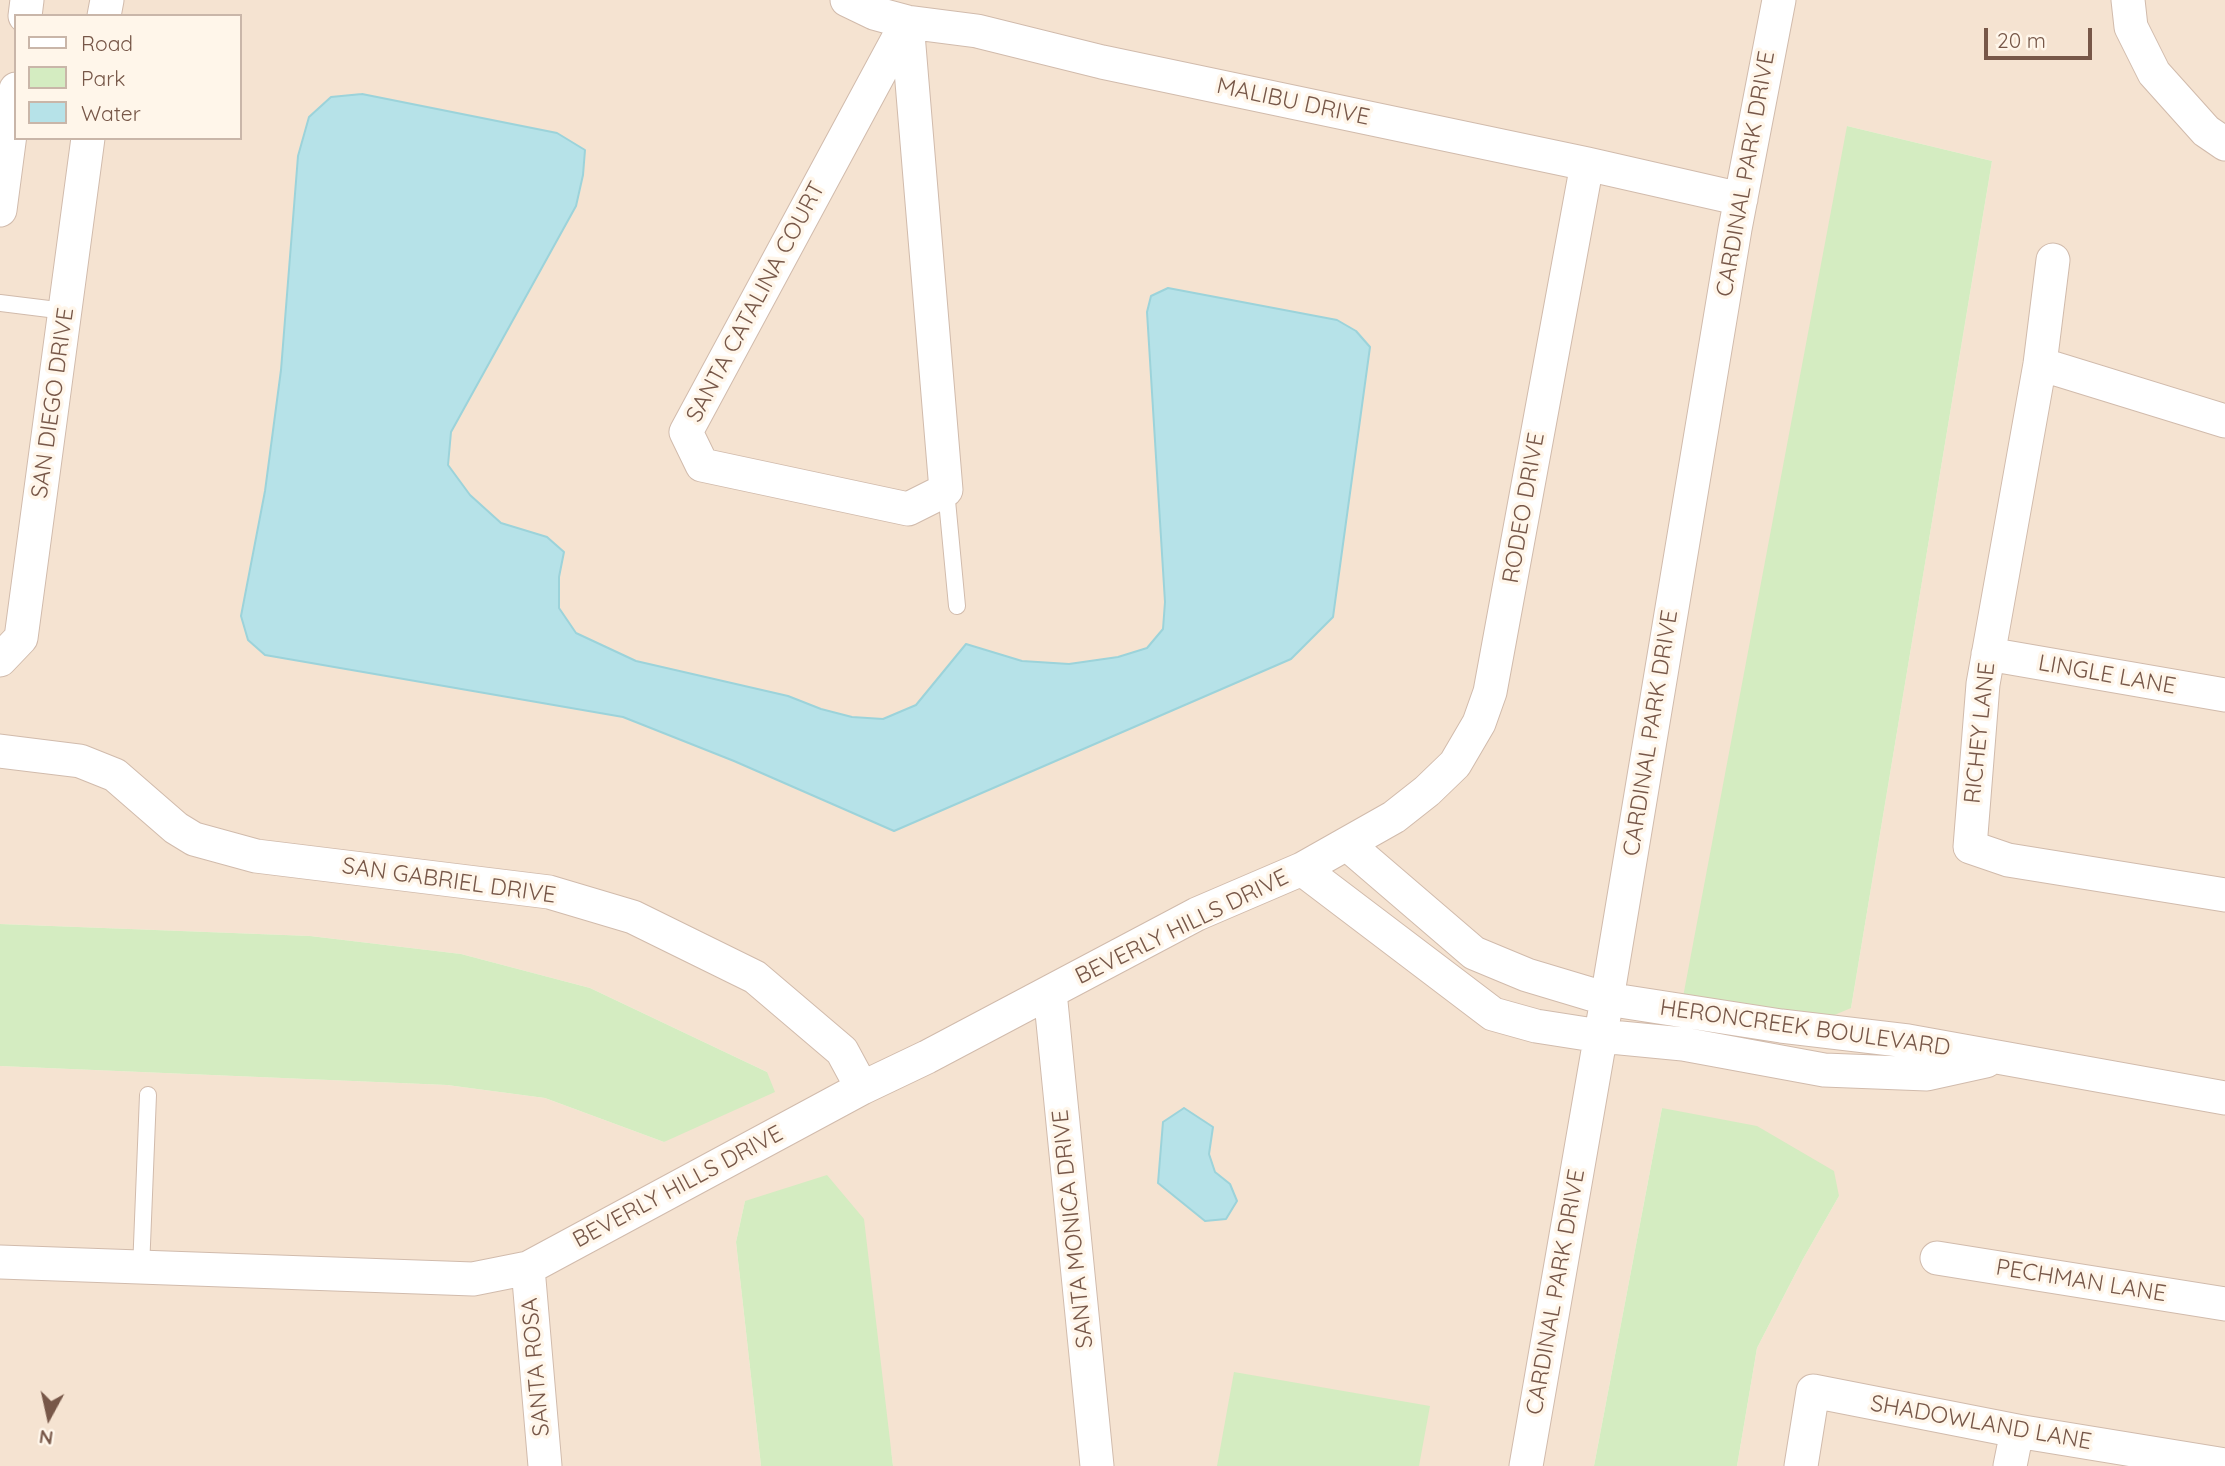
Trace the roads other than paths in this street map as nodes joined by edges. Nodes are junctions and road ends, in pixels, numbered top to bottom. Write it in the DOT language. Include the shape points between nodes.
graph roads {
  1 [pos="847,0"];
  2 [pos="1779,0"];
  3 [pos="2128,0"];
  4 [pos="907,22"];
  5 [pos="14,104"];
  6 [pos="88,140"];
  7 [pos="2225,144"];
  8 [pos="1587,164"];
  9 [pos="1741,199"];
  10 [pos="0,209"];
  11 [pos="2053,260"];
  12 [pos="0,303"];
  13 [pos="65,311"];
  14 [pos="2040,364"];
  15 [pos="2225,421"];
  16 [pos="946,490"];
  17 [pos="957,607"];
  18 [pos="1988,654"];
  19 [pos="0,660"];
  20 [pos="2225,695"];
  21 [pos="0,751"];
  22 [pos="1394,817"];
  23 [pos="1347,844"];
  24 [pos="1302,869"];
  25 [pos="2225,895"];
  26 [pos="1050,992"];
  27 [pos="1607,999"];
  28 [pos="1600,1037"];
  29 [pos="2003,1057"];
  30 [pos="862,1088"];
  31 [pos="148,1095"];
  32 [pos="2225,1098"];
  33 [pos="1937,1258"];
  34 [pos="0,1262"];
  35 [pos="528,1268"];
  36 [pos="141,1269"];
  37 [pos="2225,1304"];
  38 [pos="2017,1431"];
  39 [pos="2225,1465"];
  40 [pos="545,1466"];
  41 [pos="1097,1466"];
  42 [pos="1526,1466"];
  43 [pos="1801,1466"];
  44 [pos="2010,1466"];
  1 -- 4 [label="street, MALIBU DRIVE"];
  2 -- 9 [label="street, CARDINAL PARK DRIVE"];
  3 -- 7 [label="street" via="2131,27 2154,73 2206,131"];
  4 -- 8 [label="street, MALIBU DRIVE" via="977,31 1102,62"];
  4 -- 16 [label="street"];
  4 -- 16 [label="street, SANTA CATALINA COURT" via="686,432 702,465 908,509"];
  5 -- 10 [label="street"];
  6 -- 13 [label="street, SAN DIEGO DRIVE"];
  8 -- 9 [label="street, MALIBU DRIVE"];
  8 -- 22 [label="street, RODEO DRIVE" via="1490,692 1479,723 1455,764"];
  9 -- 27 [label="street, CARDINAL PARK DRIVE"];
  11 -- 14 [label="street, RICHEY LANE"];
  12 -- 13 [label="lane"];
  13 -- 19 [label="street, SAN DIEGO DRIVE" via="21,638"];
  14 -- 15 [label="street"];
  14 -- 18 [label="street, RICHEY LANE"];
  16 -- 17 [label="lane"];
  18 -- 20 [label="street, LINGLE LANE"];
  18 -- 25 [label="street, RICHEY LANE" via="1970,847 2008,860"];
  21 -- 30 [label="street, SAN GABRIEL DRIVE" via="80,761 115,775 194,839 256,856 550,892 633,917 755,977 842,1051"];
  22 -- 23 [label="street, BEVERLY HILLS DRIVE"];
  23 -- 24 [label="street, BEVERLY HILLS DRIVE"];
  23 -- 27 [label="street" via="1474,953"];
  24 -- 26 [label="street, BEVERLY HILLS DRIVE" via="1198,914"];
  24 -- 28 [label="street, BEVERLY HILLS DRIVE" via="1493,1014"];
  26 -- 30 [label="street, BEVERLY HILLS DRIVE"];
  26 -- 41 [label="street, SANTA MONICA DRIVE"];
  27 -- 28 [label="street, CARDINAL PARK DRIVE"];
  27 -- 29 [label="street, HERONCREEK BOULEVARD"];
  28 -- 29 [label="street, HERONCREEK BOULEVARD" via="1684,1044 1824,1070 1927,1074"];
  28 -- 42 [label="street, CARDINAL PARK DRIVE"];
  29 -- 32 [label="street, HERONCREEK BOULEVARD"];
  30 -- 35 [label="street, BEVERLY HILLS DRIVE"];
  31 -- 36 [label="lane"];
  33 -- 37 [label="street, PECHMAN LANE"];
  34 -- 36 [label="street, BEVERLY HILLS DRIVE"];
  35 -- 36 [label="street, BEVERLY HILLS DRIVE" via="472,1279"];
  35 -- 40 [label="street, SANTA ROSA"];
  38 -- 39 [label="street, SHADOWLAND LANE"];
  38 -- 43 [label="street, SHADOWLAND LANE" via="1813,1391"];
  38 -- 44 [label="street"];
}
